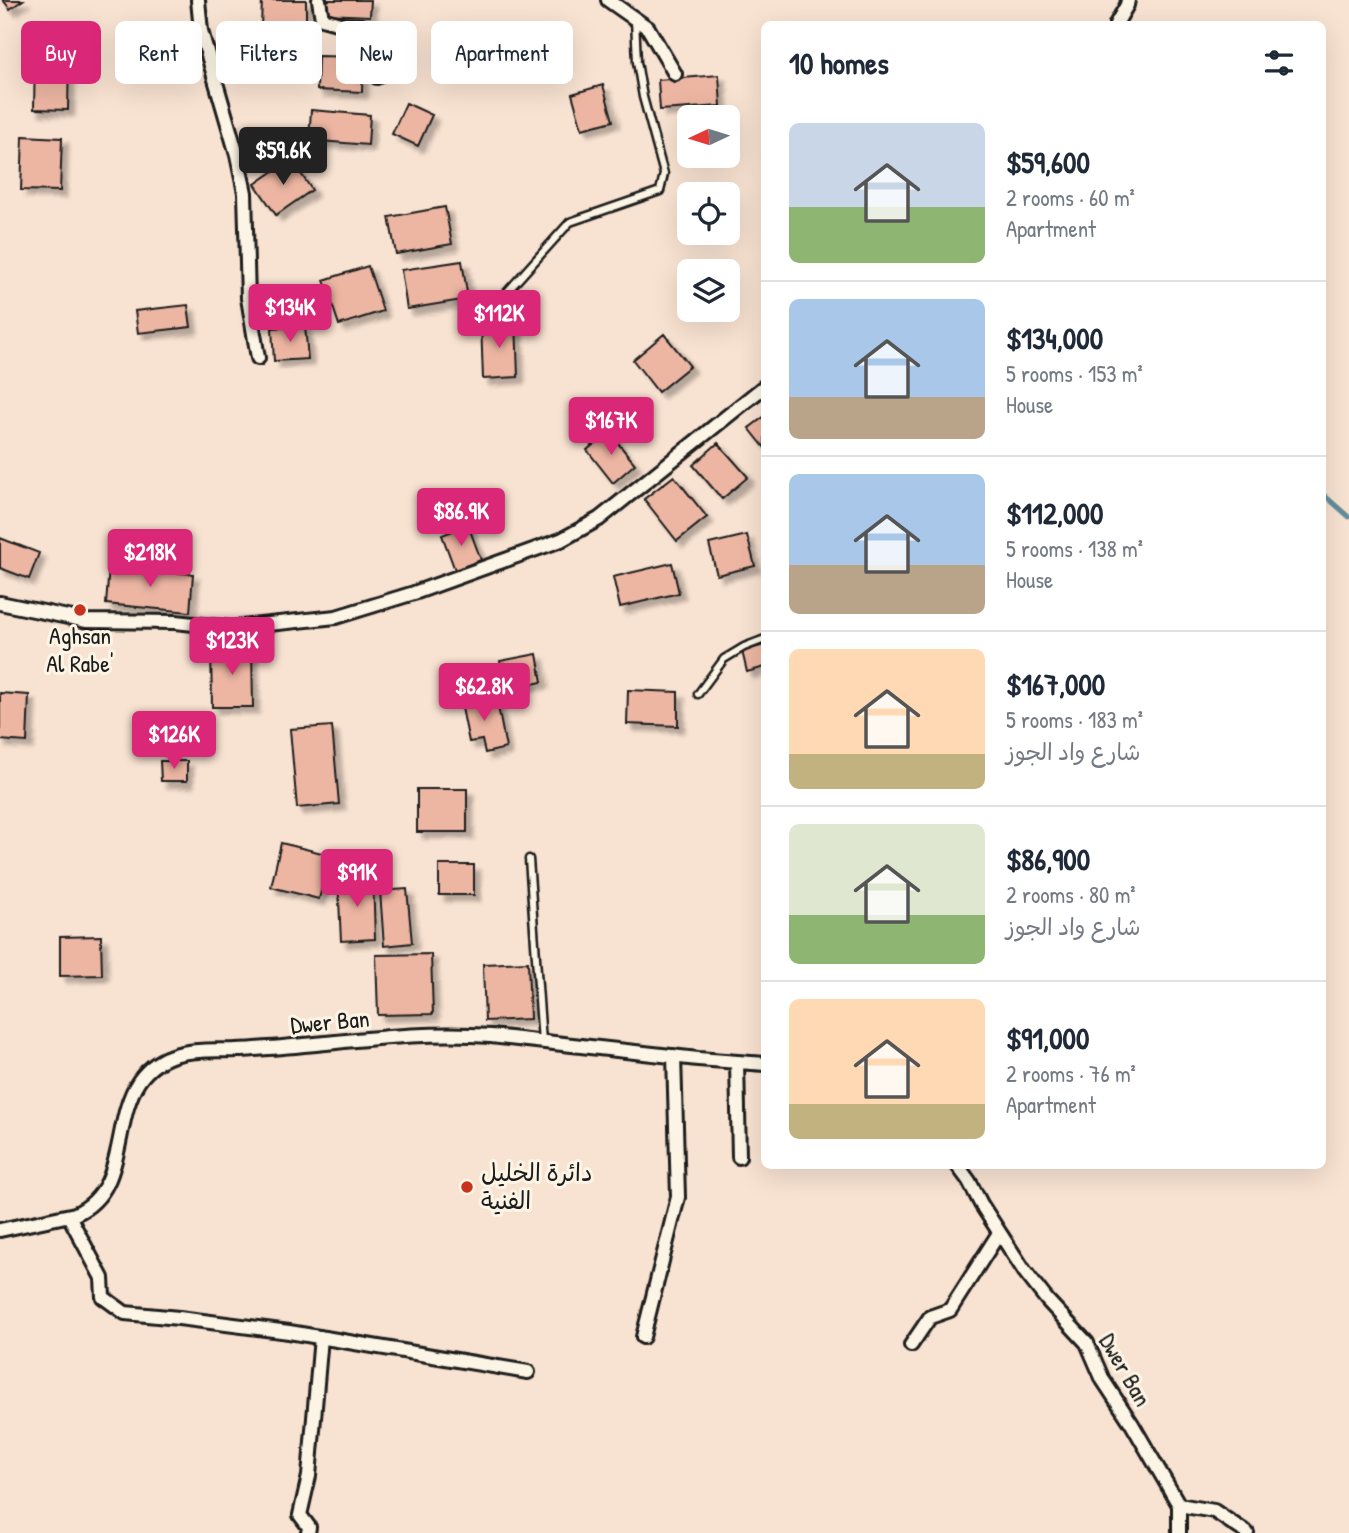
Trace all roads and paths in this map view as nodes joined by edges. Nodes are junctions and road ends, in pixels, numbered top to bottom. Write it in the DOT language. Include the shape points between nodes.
graph roads {
  1 [pos="198,0"];
  2 [pos="319,0"];
  3 [pos="608,0"];
  4 [pos="1128,0"];
  5 [pos="635,19"];
  6 [pos="1118,21"];
  7 [pos="336,22"];
  8 [pos="675,74"];
  9 [pos="489,312"];
  10 [pos="258,358"];
  11 [pos="761,389"];
  12 [pos="0,603"];
  13 [pos="761,641"];
  14 [pos="698,694"];
  15 [pos="529,859"];
  16 [pos="542,1042"];
  17 [pos="674,1056"];
  18 [pos="737,1062"];
  19 [pos="761,1064"];
  20 [pos="739,1157"];
  21 [pos="960,1169"];
  22 [pos="69,1216"];
  23 [pos="0,1230"];
  24 [pos="999,1233"];
  25 [pos="321,1337"];
  26 [pos="643,1337"];
  27 [pos="911,1345"];
  28 [pos="528,1372"];
  29 [pos="1179,1505"];
  30 [pos="308,1533"];
  31 [pos="1179,1533"];
  32 [pos="1247,1533"];
  1 -- 10 [label="street" via="201,31 245,193 248,298"];
  2 -- 7 [label="street" via="322,19"];
  3 -- 5 [label="street"];
  4 -- 6 [label="street"];
  5 -- 8 [label="street" via="648,28"];
  5 -- 9 [label="lane" via="636,62 664,174 660,191 570,222"];
  11 -- 12 [label="street" via="599,519 561,540 336,617 231,628 87,621"];
  13 -- 14 [label="lane" via="724,659"];
  15 -- 16 [label="lane"];
  16 -- 17 [label="street, Dwer Ban"];
  16 -- 22 [label="street, Dwer Ban" via="473,1035 403,1036 170,1056 151,1067 134,1090 103,1193 92,1205"];
  17 -- 18 [label="street, Dwer Ban"];
  17 -- 26 [label="street" via="678,1197"];
  18 -- 19 [label="street, Dwer Ban"];
  18 -- 20 [label="street"];
  21 -- 24 [label="street, Dwer Ban"];
  22 -- 23 [label="street, Dwer Ban"];
  22 -- 25 [label="street" via="102,1278 103,1297 125,1313"];
  24 -- 27 [label="street" via="950,1310 930,1317"];
  24 -- 29 [label="street, Dwer Ban" via="1034,1284 1087,1343 1103,1380"];
  25 -- 28 [label="street"];
  25 -- 30 [label="street" via="309,1476 300,1515"];
  29 -- 31 [label="street"];
  29 -- 32 [label="street" via="1214,1511"];
}
